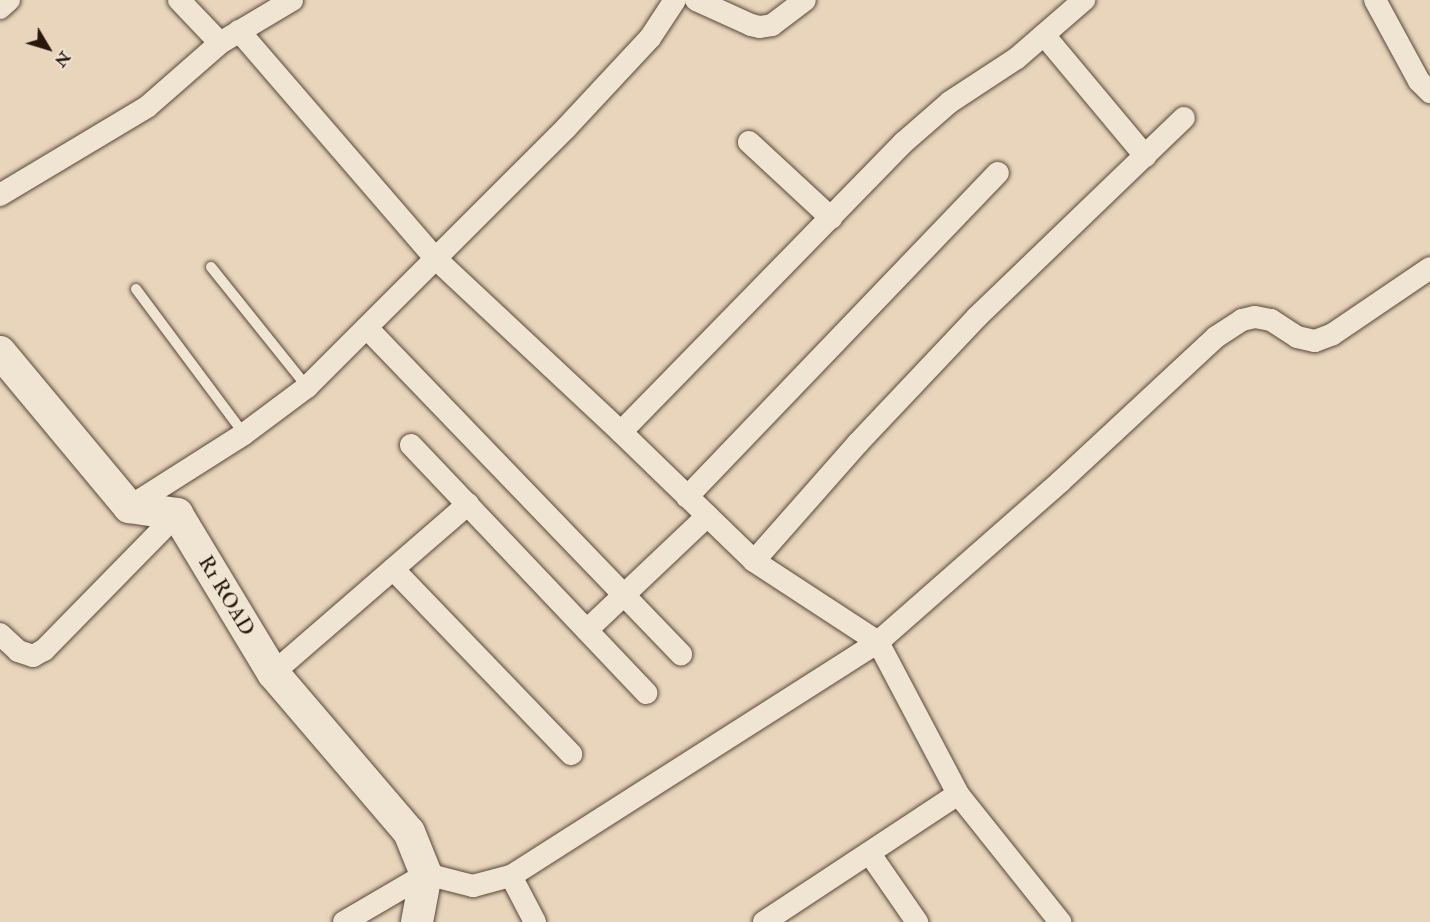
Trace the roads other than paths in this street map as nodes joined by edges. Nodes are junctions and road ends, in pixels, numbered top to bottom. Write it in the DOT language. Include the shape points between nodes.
graph roads {
  1 [pos="9,0"];
  2 [pos="180,0"];
  3 [pos="292,0"];
  4 [pos="675,0"];
  5 [pos="696,0"];
  6 [pos="805,0"];
  7 [pos="1084,0"];
  8 [pos="1375,0"];
  9 [pos="0,8"];
  10 [pos="1044,35"];
  11 [pos="230,37"];
  12 [pos="1430,92"];
  13 [pos="1184,118"];
  14 [pos="749,142"];
  15 [pos="1146,156"];
  16 [pos="998,173"];
  17 [pos="0,195"];
  18 [pos="831,218"];
  19 [pos="435,258"];
  20 [pos="211,267"];
  21 [pos="1430,268"];
  22 [pos="136,290"];
  23 [pos="367,328"];
  24 [pos="0,352"];
  25 [pos="307,387"];
  26 [pos="621,432"];
  27 [pos="244,434"];
  28 [pos="411,445"];
  29 [pos="687,497"];
  30 [pos="468,504"];
  31 [pos="129,507"];
  32 [pos="177,514"];
  33 [pos="707,516"];
  34 [pos="754,561"];
  35 [pos="393,569"];
  36 [pos="622,595"];
  37 [pos="586,630"];
  38 [pos="0,634"];
  39 [pos="878,642"];
  40 [pos="681,654"];
  41 [pos="273,674"];
  42 [pos="646,693"];
  43 [pos="571,754"];
  44 [pos="958,794"];
  45 [pos="870,854"];
  46 [pos="426,874"];
  47 [pos="511,876"];
  48 [pos="344,922"];
  49 [pos="417,922"];
  50 [pos="535,922"];
  51 [pos="764,922"];
  52 [pos="917,922"];
  53 [pos="1060,922"];
  1 -- 9 [label="street"];
  2 -- 11 [label="street"];
  3 -- 11 [label="street"];
  4 -- 19 [label="street" via="650,38"];
  5 -- 6 [label="street" via="760,27 772,25"];
  7 -- 10 [label="street"];
  8 -- 12 [label="street" via="1419,81"];
  10 -- 15 [label="street"];
  10 -- 18 [label="street" via="931,118"];
  11 -- 17 [label="street" via="147,107"];
  11 -- 19 [label="street"];
  13 -- 15 [label="street"];
  14 -- 18 [label="street"];
  15 -- 34 [label="street" via="977,317"];
  16 -- 29 [label="street"];
  18 -- 26 [label="street"];
  19 -- 23 [label="street"];
  19 -- 26 [label="street"];
  20 -- 25 [label="lane"];
  21 -- 39 [label="street" via="1333,334 1315,341 1297,337 1271,320 1255,317 1242,320 1216,337"];
  22 -- 27 [label="lane"];
  23 -- 25 [label="street"];
  23 -- 36 [label="street"];
  24 -- 31 [label="main road"];
  25 -- 27 [label="street"];
  26 -- 29 [label="street"];
  27 -- 31 [label="street"];
  28 -- 30 [label="street"];
  29 -- 33 [label="street"];
  30 -- 35 [label="street"];
  30 -- 37 [label="street"];
  31 -- 32 [label="main road"];
  32 -- 38 [label="street" via="44,650 33,656 18,651"];
  32 -- 41 [label="main road, R1 ROAD"];
  33 -- 34 [label="street"];
  33 -- 36 [label="street"];
  34 -- 39 [label="street"];
  35 -- 41 [label="street"];
  35 -- 43 [label="street"];
  36 -- 37 [label="street"];
  36 -- 40 [label="street"];
  37 -- 42 [label="street"];
  39 -- 44 [label="street"];
  39 -- 47 [label="street"];
  41 -- 46 [label="main road, R1 ROAD" via="410,832"];
  44 -- 45 [label="street"];
  44 -- 53 [label="street"];
  45 -- 51 [label="street"];
  45 -- 52 [label="street"];
  46 -- 47 [label="street" via="473,886"];
  46 -- 48 [label="street"];
  46 -- 49 [label="main road"];
  47 -- 50 [label="street"];
}
